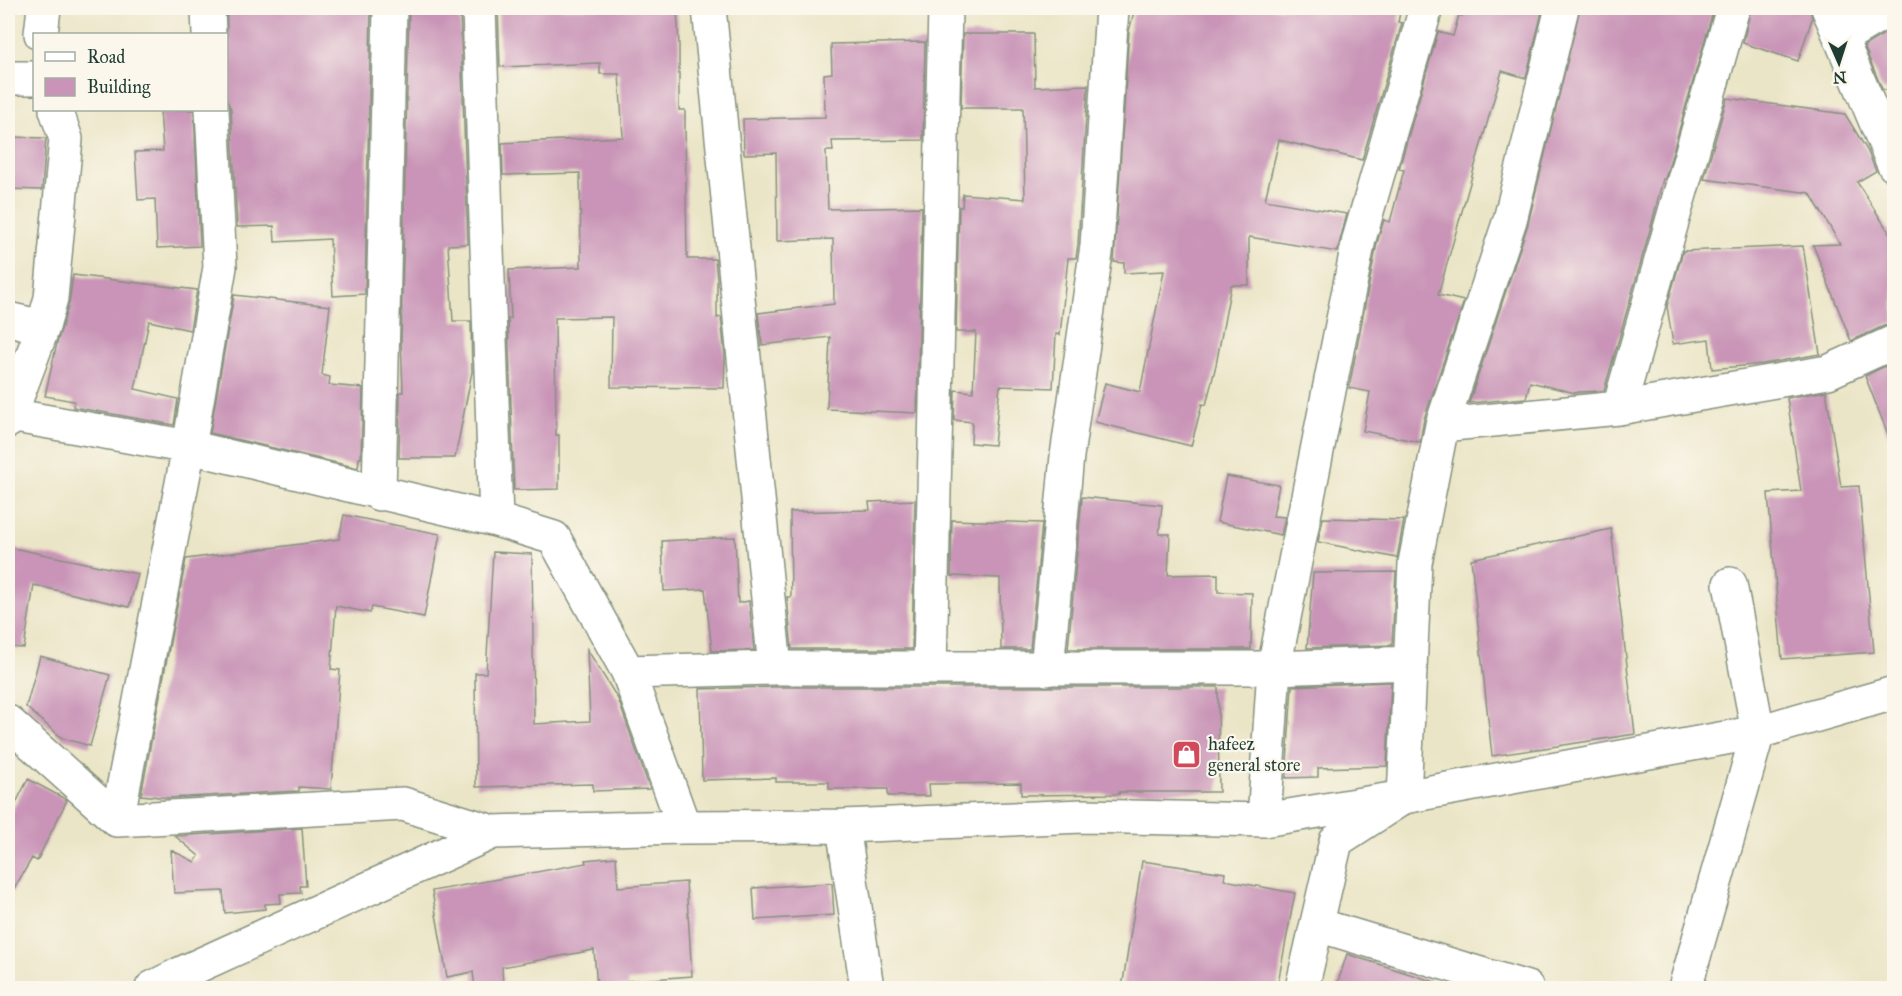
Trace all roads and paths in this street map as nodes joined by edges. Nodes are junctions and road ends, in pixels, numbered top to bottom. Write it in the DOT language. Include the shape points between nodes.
graph roads {
  1 [pos="44,8"];
  2 [pos="208,8"];
  3 [pos="390,8"];
  4 [pos="479,8"];
  5 [pos="709,8"];
  6 [pos="945,8"];
  7 [pos="1112,8"];
  8 [pos="1426,8"];
  9 [pos="1562,8"];
  10 [pos="1733,8"];
  11 [pos="1828,8"];
  12 [pos="1891,8"];
  13 [pos="41,33"];
  14 [pos="209,33"];
  15 [pos="1841,38"];
  16 [pos="8,78"];
  17 [pos="33,78"];
  18 [pos="56,111"];
  19 [pos="213,111"];
  20 [pos="1894,165"];
  21 [pos="8,319"];
  22 [pos="43,327"];
  23 [pos="1894,342"];
  24 [pos="1619,408"];
  25 [pos="9,418"];
  26 [pos="1442,425"];
  27 [pos="189,447"];
  28 [pos="379,494"];
  29 [pos="496,520"];
  30 [pos="1730,584"];
  31 [pos="1410,663"];
  32 [pos="775,668"];
  33 [pos="930,668"];
  34 [pos="1274,668"];
  35 [pos="1047,669"];
  36 [pos="628,672"];
  37 [pos="1894,693"];
  38 [pos="8,722"];
  39 [pos="1758,732"];
  40 [pos="1404,797"];
  41 [pos="117,820"];
  42 [pos="1264,820"];
  43 [pos="843,826"];
  44 [pos="684,827"];
  45 [pos="493,832"];
  46 [pos="1317,925"];
  47 [pos="172,984"];
  48 [pos="867,988"];
  49 [pos="1302,988"];
  50 [pos="1527,988"];
  51 [pos="1685,988"];
  1 -- 13 [label="street"];
  2 -- 14 [label="street"];
  3 -- 28 [label="street"];
  4 -- 29 [label="street"];
  5 -- 32 [label="street"];
  6 -- 33 [label="street"];
  7 -- 35 [label="street" via="1097,246 1067,456"];
  8 -- 34 [label="street" via="1359,239"];
  9 -- 26 [label="street" via="1510,220"];
  10 -- 24 [label="street"];
  11 -- 15 [label="street"];
  12 -- 15 [label="street"];
  15 -- 20 [label="street"];
  16 -- 17 [label="street"];
  18 -- 22 [label="street" via="66,139 51,298"];
  19 -- 27 [label="street" via="220,267"];
  21 -- 22 [label="street"];
  22 -- 25 [label="street"];
  23 -- 24 [label="street" via="1828,372"];
  24 -- 26 [label="street"];
  25 -- 27 [label="street"];
  26 -- 31 [label="street" via="1414,563"];
  27 -- 28 [label="street"];
  27 -- 41 [label="street"];
  28 -- 29 [label="street"];
  29 -- 36 [label="street" via="554,538"];
  30 -- 39 [label="street"];
  31 -- 34 [label="street"];
  31 -- 40 [label="street"];
  32 -- 33 [label="street"];
  32 -- 36 [label="street"];
  33 -- 35 [label="street"];
  34 -- 35 [label="street"];
  34 -- 42 [label="street"];
  36 -- 44 [label="street"];
  37 -- 39 [label="street"];
  38 -- 41 [label="street"];
  39 -- 40 [label="street"];
  39 -- 51 [label="street"];
  40 -- 42 [label="street"];
  40 -- 46 [label="street" via="1336,841"];
  41 -- 45 [label="street" via="403,804"];
  42 -- 43 [label="street" via="1083,816"];
  43 -- 44 [label="street"];
  43 -- 48 [label="street"];
  44 -- 45 [label="street"];
  45 -- 47 [label="street"];
  46 -- 49 [label="street"];
  46 -- 50 [label="street"];
}
